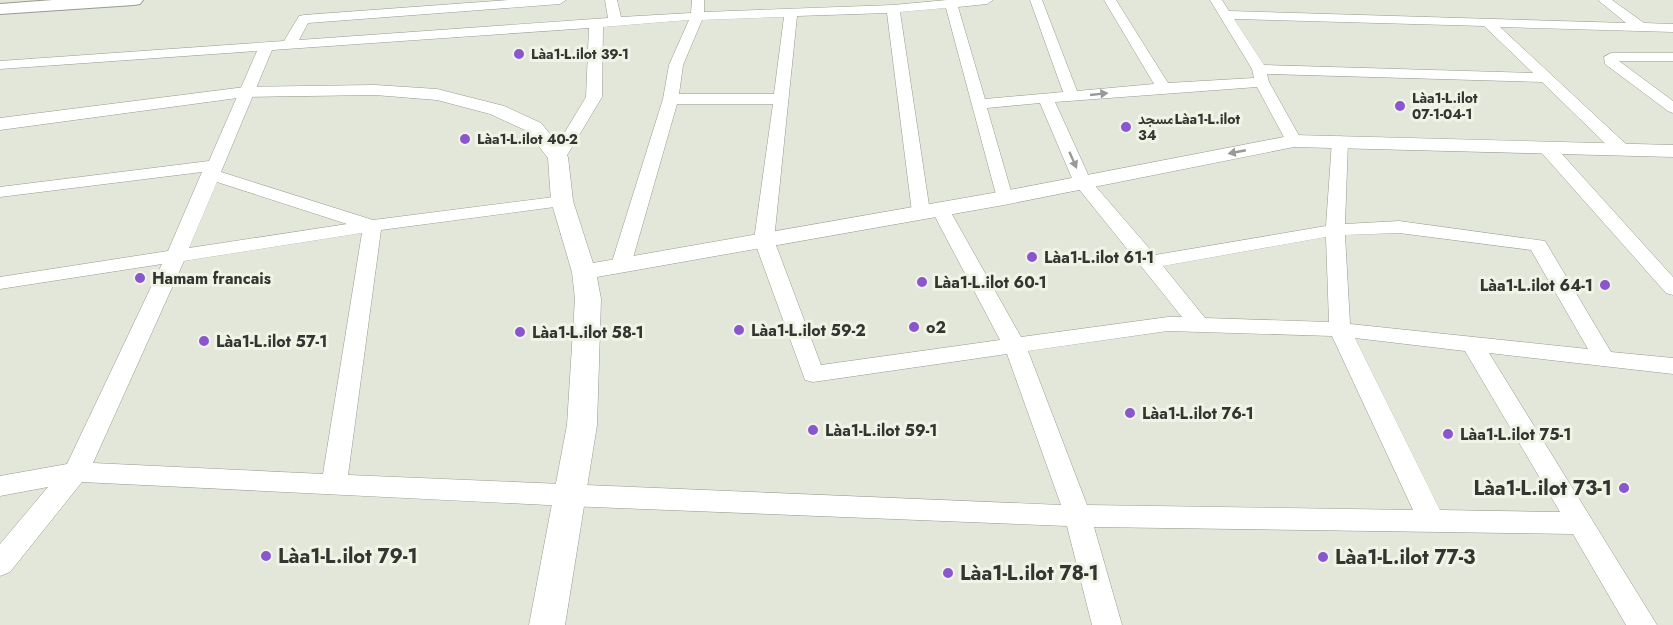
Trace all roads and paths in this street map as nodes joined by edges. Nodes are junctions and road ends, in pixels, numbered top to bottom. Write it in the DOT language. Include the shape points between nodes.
graph roads {
  1 [pos="134,0"];
  2 [pos="561,0"];
  3 [pos="610,0"];
  4 [pos="987,0"];
  5 [pos="1036,0"];
  6 [pos="1110,0"];
  7 [pos="1216,0"];
  8 [pos="1604,0"];
  9 [pos="951,4"];
  10 [pos="840,6"];
  11 [pos="698,8"];
  12 [pos="0,9"];
  13 [pos="893,9"];
  14 [pos="791,14"];
  15 [pos="1225,15"];
  16 [pos="615,22"];
  17 [pos="596,24"];
  18 [pos="1489,24"];
  19 [pos="1640,27"];
  20 [pos="1673,28"];
  21 [pos="290,43"];
  22 [pos="267,45"];
  23 [pos="1673,55"];
  24 [pos="0,65"];
  25 [pos="1260,76"];
  26 [pos="1548,78"];
  27 [pos="1164,87"];
  28 [pos="245,92"];
  29 [pos="1072,97"];
  30 [pos="671,99"];
  31 [pos="780,99"];
  32 [pos="1046,99"];
  33 [pos="978,104"];
  34 [pos="1673,108"];
  35 [pos="0,124"];
  36 [pos="1294,141"];
  37 [pos="1340,141"];
  38 [pos="1546,147"];
  39 [pos="1622,150"];
  40 [pos="1673,151"];
  41 [pos="558,157"];
  42 [pos="212,169"];
  43 [pos="1083,183"];
  44 [pos="0,192"];
  45 [pos="1004,198"];
  46 [pos="562,201"];
  47 [pos="930,210"];
  48 [pos="372,225"];
  49 [pos="1335,230"];
  50 [pos="764,240"];
  51 [pos="176,256"];
  52 [pos="1150,262"];
  53 [pos="621,265"];
  54 [pos="584,272"];
  55 [pos="0,283"];
  56 [pos="1673,289"];
  57 [pos="1198,325"];
  58 [pos="1340,330"];
  59 [pos="1472,344"];
  60 [pos="1015,347"];
  61 [pos="1604,358"];
  62 [pos="1673,366"];
  63 [pos="76,472"];
  64 [pos="334,484"];
  65 [pos="0,486"];
  66 [pos="568,496"];
  67 [pos="1078,516"];
  68 [pos="1432,522"];
  69 [pos="1580,523"];
  70 [pos="0,564"];
  71 [pos="547,625"];
  72 [pos="1107,625"];
  73 [pos="1642,625"];
  1 -- 12 [label="main road"];
  2 -- 21 [label="street" via="304,19"];
  3 -- 16 [label="street"];
  4 -- 9 [label="street"];
  5 -- 29 [label="street"];
  6 -- 27 [label="street"];
  7 -- 15 [label="street"];
  8 -- 19 [label="street"];
  9 -- 13 [label="street"];
  9 -- 33 [label="street"];
  10 -- 13 [label="street"];
  10 -- 14 [label="street"];
  11 -- 14 [label="street"];
  11 -- 16 [label="street"];
  11 -- 30 [label="street" via="676,65"];
  13 -- 47 [label="street"];
  14 -- 31 [label="street"];
  15 -- 18 [label="street"];
  15 -- 25 [label="street"];
  16 -- 17 [label="street"];
  17 -- 21 [label="street"];
  17 -- 41 [label="street" via="594,98"];
  18 -- 19 [label="street"];
  18 -- 26 [label="street"];
  19 -- 20 [label="street"];
  19 -- 23 [label="street"];
  21 -- 22 [label="street"];
  22 -- 24 [label="street"];
  22 -- 28 [label="street"];
  23 -- 34 [label="street" via="1621,55 1611,57 1610,61"];
  25 -- 26 [label="street"];
  25 -- 27 [label="street"];
  25 -- 36 [label="street"];
  26 -- 39 [label="street"];
  29 -- 27 [label="street, one-way"];
  28 -- 35 [label="street"];
  28 -- 41 [label="street" via="375,90 437,95 497,110 534,127"];
  28 -- 42 [label="street"];
  29 -- 32 [label="street"];
  30 -- 31 [label="street"];
  30 -- 53 [label="street"];
  31 -- 50 [label="street"];
  32 -- 33 [label="street"];
  32 -- 43 [label="street, one-way"];
  33 -- 45 [label="street"];
  36 -- 37 [label="street"];
  36 -- 43 [label="street, one-way"];
  37 -- 38 [label="street"];
  37 -- 49 [label="street"];
  38 -- 39 [label="street"];
  38 -- 56 [label="street"];
  39 -- 40 [label="street"];
  41 -- 46 [label="street"];
  42 -- 44 [label="street"];
  42 -- 48 [label="street"];
  42 -- 51 [label="street"];
  43 -- 45 [label="street"];
  43 -- 52 [label="street"];
  45 -- 47 [label="street"];
  46 -- 48 [label="street"];
  46 -- 54 [label="street"];
  47 -- 50 [label="street"];
  47 -- 60 [label="street"];
  48 -- 51 [label="street"];
  48 -- 64 [label="street"];
  49 -- 52 [label="street"];
  49 -- 58 [label="street"];
  49 -- 61 [label="street" via="1399,227 1538,245"];
  50 -- 53 [label="street"];
  50 -- 60 [label="street" via="813,374"];
  51 -- 55 [label="street"];
  51 -- 63 [label="street"];
  52 -- 57 [label="street"];
  53 -- 54 [label="street"];
  54 -- 66 [label="street" via="588,299 582,425"];
  57 -- 58 [label="street"];
  57 -- 60 [label="street" via="1168,324"];
  58 -- 59 [label="street"];
  58 -- 68 [label="street"];
  59 -- 61 [label="street"];
  59 -- 69 [label="street"];
  60 -- 67 [label="street"];
  61 -- 62 [label="street"];
  63 -- 64 [label="street"];
  63 -- 65 [label="street"];
  63 -- 70 [label="street"];
  64 -- 66 [label="street"];
  66 -- 67 [label="street"];
  66 -- 71 [label="street"];
  67 -- 68 [label="street"];
  67 -- 72 [label="street"];
  68 -- 69 [label="street"];
  69 -- 73 [label="street"];
}
